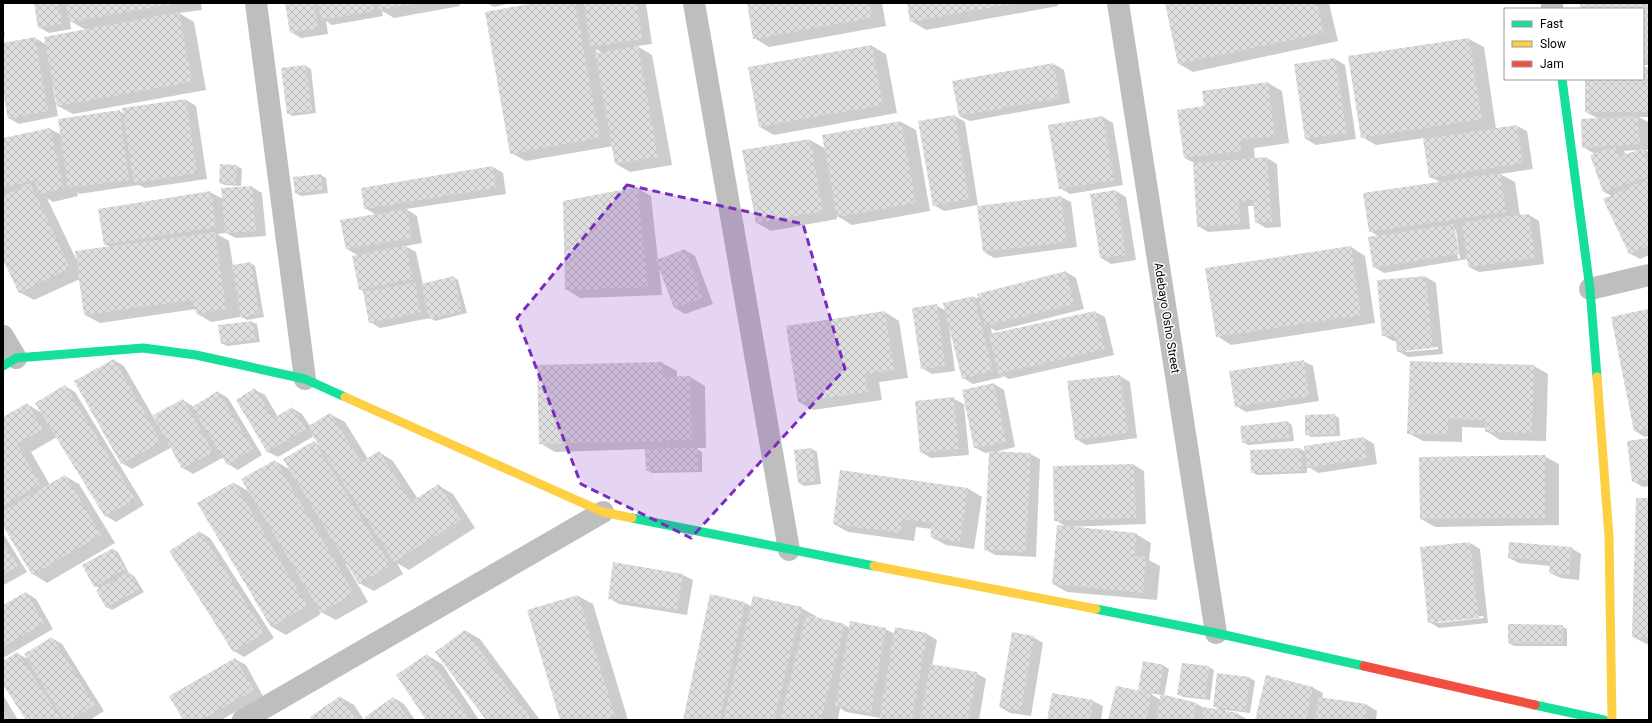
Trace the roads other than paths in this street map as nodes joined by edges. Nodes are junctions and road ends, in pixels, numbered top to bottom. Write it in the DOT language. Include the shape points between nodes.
graph roads {
  1 [pos="256,3"];
  2 [pos="694,3"];
  3 [pos="1118,3"];
  4 [pos="1562,80"];
  5 [pos="1649,275"];
  6 [pos="1590,289"];
  7 [pos="3,336"];
  8 [pos="10,362"];
  9 [pos="305,379"];
  10 [pos="603,512"];
  11 [pos="789,550"];
  12 [pos="1216,633"];
  13 [pos="243,720"];
  14 [pos="1604,720"];
  15 [pos="1612,720"];
  1 -- 9 [label="street"];
  2 -- 11 [label="street"];
  3 -- 12 [label="street, Adebayo Osho Street"];
  4 -- 6 [label="street"];
  5 -- 6 [label="street"];
  6 -- 15 [label="street" via="1609,537"];
  7 -- 8 [label="street"];
  8 -- 9 [label="street" via="95,350 143,348 196,355"];
  9 -- 10 [label="street"];
  10 -- 11 [label="street"];
  10 -- 13 [label="street"];
  11 -- 12 [label="street"];
  12 -- 14 [label="street"];
}
